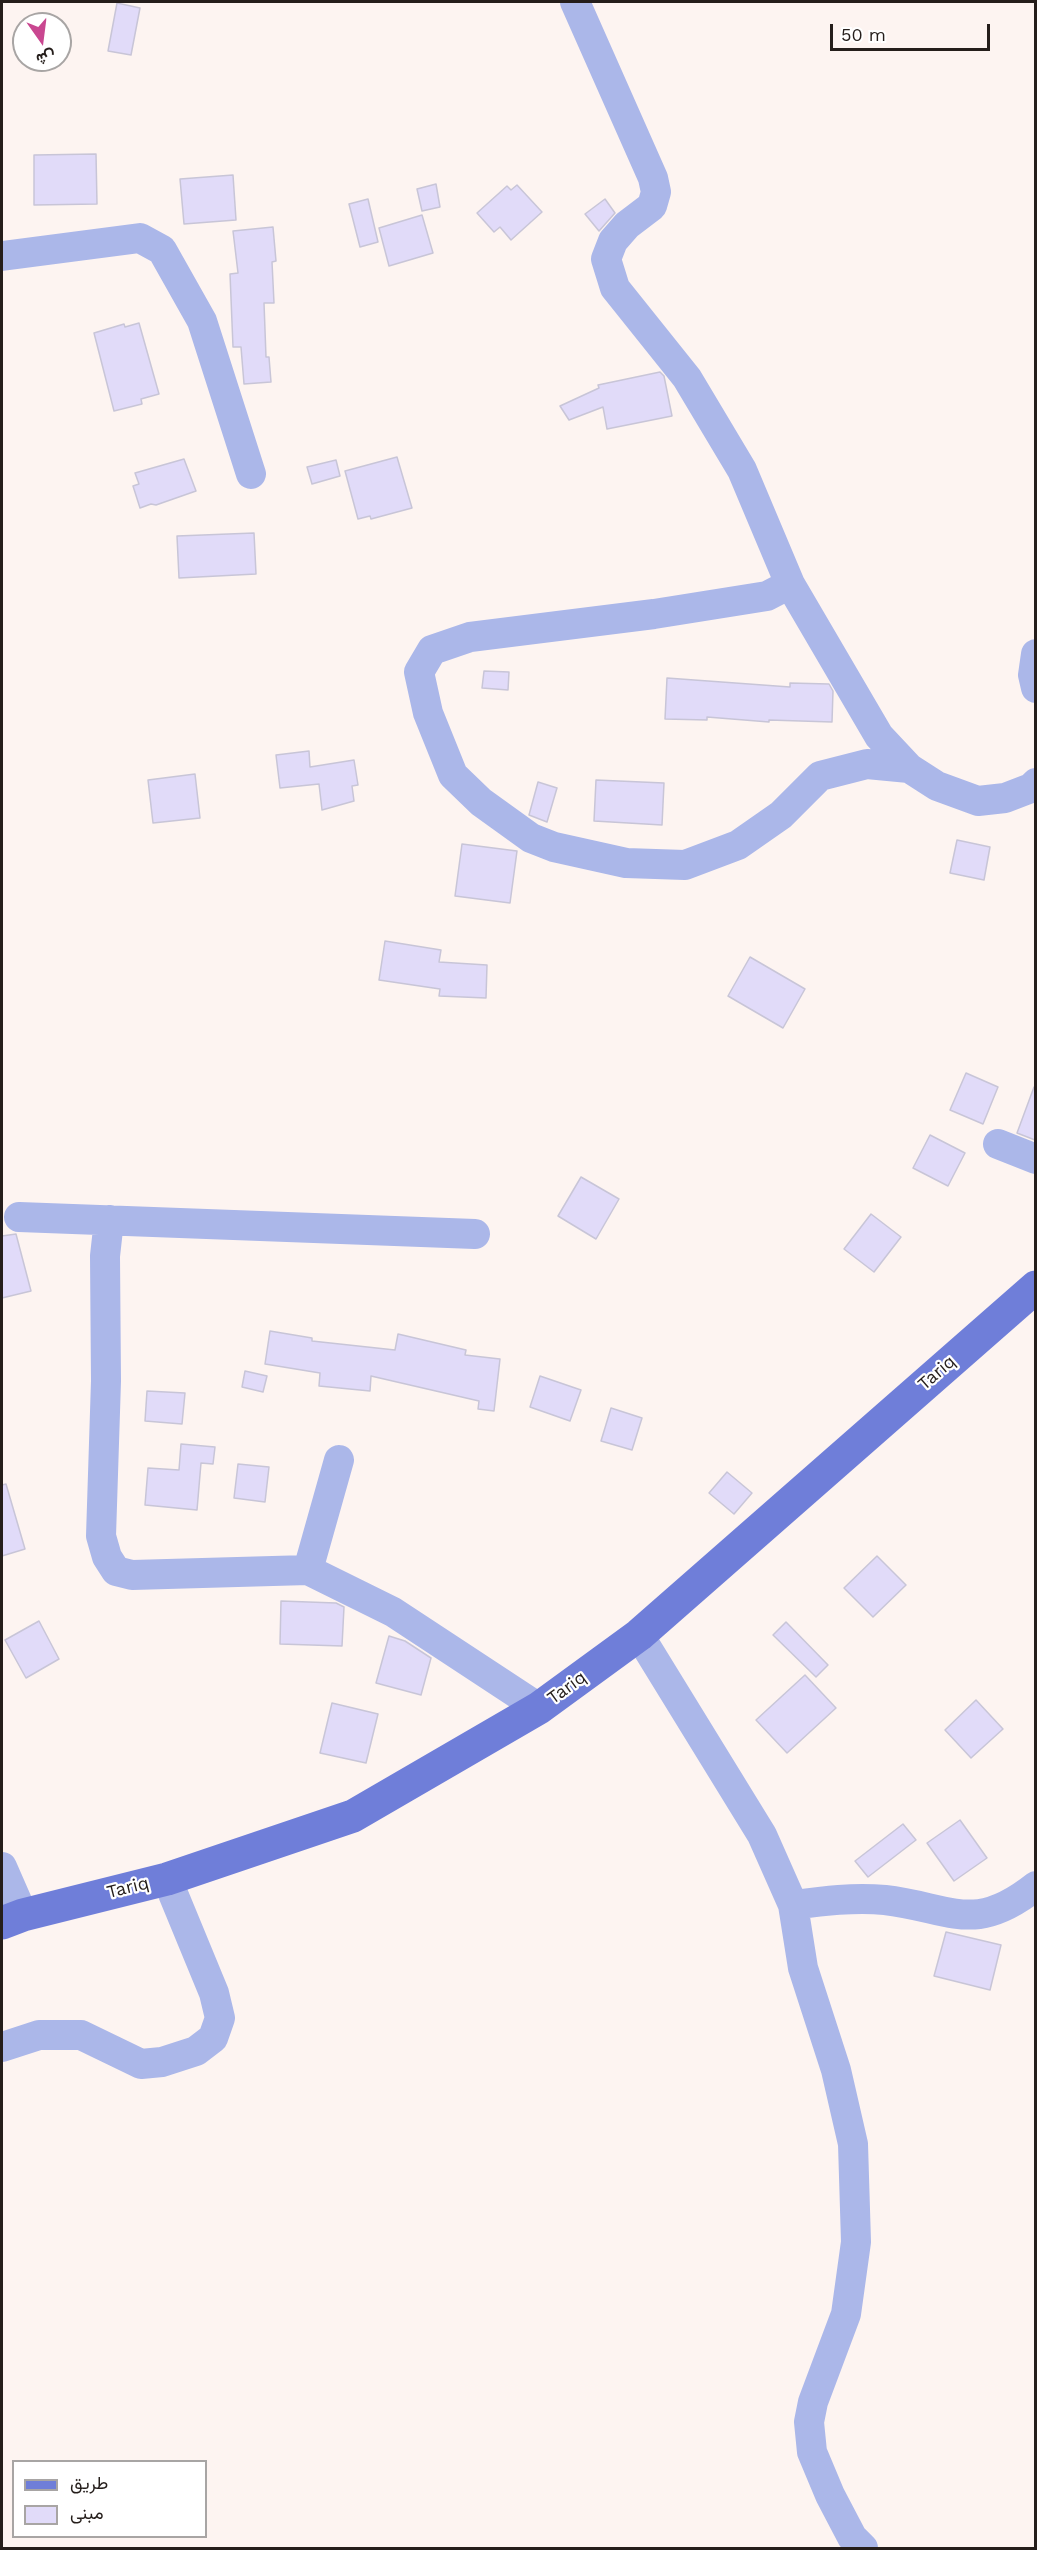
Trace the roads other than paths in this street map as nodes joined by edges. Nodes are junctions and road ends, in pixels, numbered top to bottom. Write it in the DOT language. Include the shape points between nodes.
graph roads {
  1 [pos="575,2"];
  2 [pos="2,256"];
  3 [pos="251,474"];
  4 [pos="789,584"];
  5 [pos="1035,654"];
  6 [pos="1035,688"];
  7 [pos="909,768"];
  8 [pos="1035,783"];
  9 [pos="998,1144"];
  10 [pos="1035,1159"];
  11 [pos="19,1217"];
  12 [pos="109,1220"];
  13 [pos="475,1234"];
  14 [pos="1035,1287"];
  15 [pos="339,1460"];
  16 [pos="308,1570"];
  17 [pos="639,1635"];
  18 [pos="539,1708"];
  19 [pos="2,1867"];
  20 [pos="167,1879"];
  21 [pos="1035,1886"];
  22 [pos="793,1905"];
  23 [pos="12,1919"];
  24 [pos="2,2047"];
  25 [pos="862,2548"];
  1 -- 4 [label="street" via="656,192 652,206 627,225 606,259 615,288 687,378 742,470"];
  2 -- 3 [label="street" via="140,238 162,250 202,321"];
  4 -- 7 [label="street" via="879,736"];
  4 -- 7 [label="street" via="767,597 470,637 432,650 419,672 428,713 453,775 480,802 531,838 554,847 656,866 685,865 738,845 782,815 820,776 867,764"];
  5 -- 6 [label="street"];
  7 -- 8 [label="street" via="937,786 978,801 1005,798"];
  9 -- 10 [label="street"];
  11 -- 12 [label="street"];
  12 -- 13 [label="street"];
  12 -- 16 [label="street" via="105,1256 101,1536 107,1557 116,1571 132,1575"];
  14 -- 17 [label="main road, Tariq"];
  15 -- 16 [label="street"];
  16 -- 18 [label="street" via="393,1612"];
  17 -- 18 [label="main road, Tariq"];
  17 -- 22 [label="street" via="762,1835"];
  18 -- 20 [label="main road, Tariq" via="353,1816"];
  19 -- 23 [label="street"];
  20 -- 23 [label="main road, Tariq"];
  20 -- 24 [label="street" via="214,1993 220,2018 213,2038 196,2051 141,2064 81,2035 39,2035"];
  21 -- 22 [label="street" via="1016,1902 995,1912 973,1916 885,1900 843,1899"];
  22 -- 25 [label="street" via="803,1968 836,2070 853,2144 856,2242 846,2314 813,2402 809,2422 812,2452 852,2537"];
}
